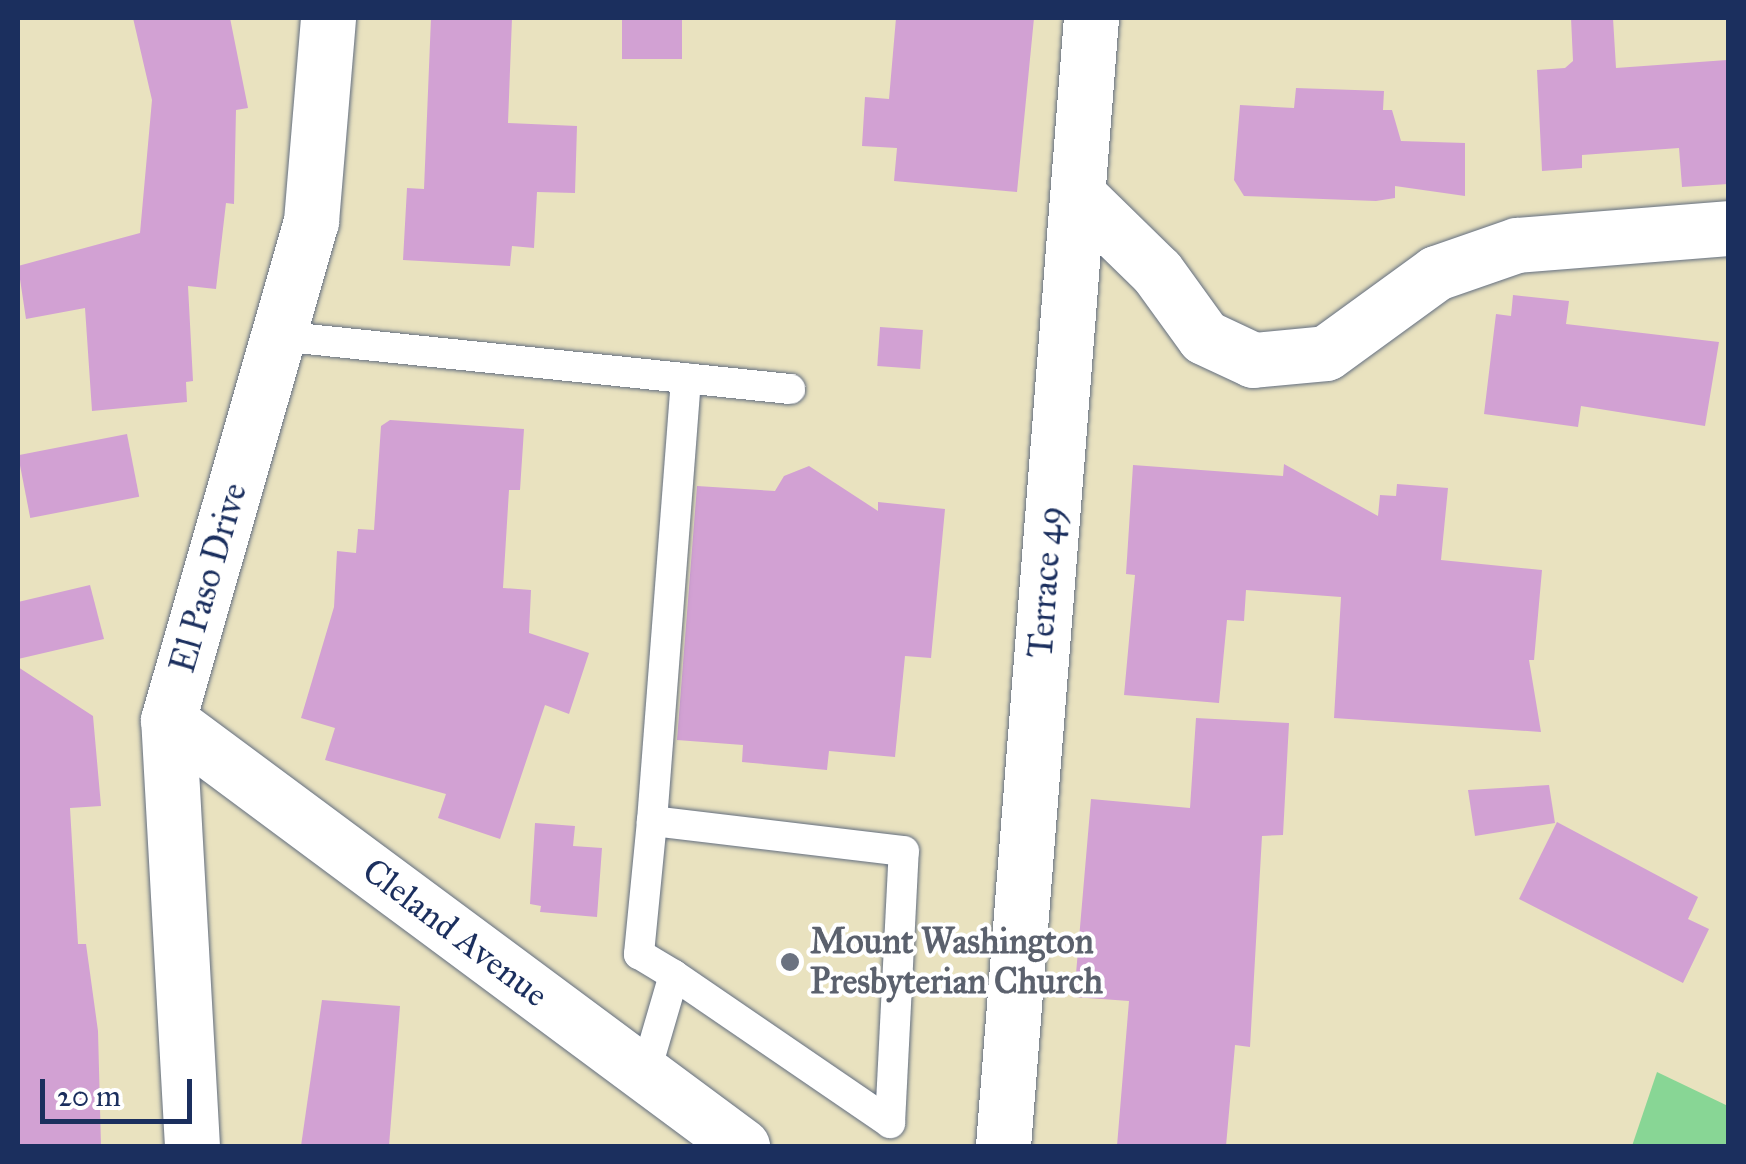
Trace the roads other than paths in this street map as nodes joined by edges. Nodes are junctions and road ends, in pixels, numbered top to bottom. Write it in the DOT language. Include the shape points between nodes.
graph roads {
  1 [pos="328,18"];
  2 [pos="1091,18"];
  3 [pos="1078,195"];
  4 [pos="1728,228"];
  5 [pos="278,336"];
  6 [pos="686,378"];
  7 [pos="790,389"];
  8 [pos="168,720"];
  9 [pos="652,821"];
  10 [pos="674,975"];
  11 [pos="645,1074"];
  12 [pos="192,1146"];
  13 [pos="742,1146"];
  14 [pos="1003,1146"];
  1 -- 5 [label="street, El Paso Drive" via="311,221"];
  2 -- 3 [label="street, Terrace 49"];
  3 -- 4 [label="street" via="1157,272 1204,337 1253,360 1326,353 1436,274 1517,246"];
  3 -- 14 [label="street, Terrace 49"];
  5 -- 6 [label="lane"];
  5 -- 8 [label="street, El Paso Drive"];
  6 -- 7 [label="lane"];
  6 -- 9 [label="lane"];
  8 -- 11 [label="street, Cleland Avenue"];
  8 -- 12 [label="street, El Paso Drive"];
  9 -- 10 [label="lane" via="638,954"];
  9 -- 10 [label="lane" via="904,851 890,1123"];
  10 -- 11 [label="lane"];
  11 -- 13 [label="street, Cleland Avenue"];
}
